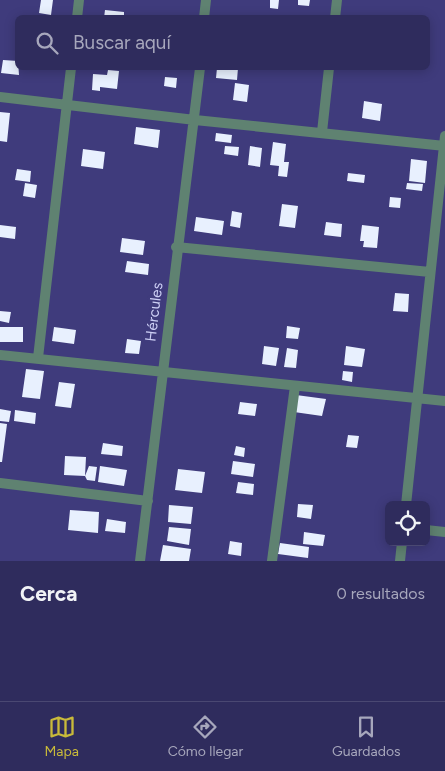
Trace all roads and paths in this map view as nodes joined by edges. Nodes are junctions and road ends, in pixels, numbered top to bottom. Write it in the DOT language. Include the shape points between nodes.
graph roads {
  1 [pos="79,0"];
  2 [pos="206,0"];
  3 [pos="337,0"];
  4 [pos="77,15"];
  5 [pos="204,15"];
  6 [pos="335,15"];
  7 [pos="71,70"];
  8 [pos="200,70"];
  9 [pos="329,70"];
  10 [pos="0,97"];
  11 [pos="66,106"];
  12 [pos="195,120"];
  13 [pos="322,132"];
  14 [pos="445,142"];
  15 [pos="176,247"];
  16 [pos="430,272"];
  17 [pos="0,355"];
  18 [pos="38,358"];
  19 [pos="162,372"];
  20 [pos="295,386"];
  21 [pos="418,399"];
  22 [pos="445,401"];
  23 [pos="0,483"];
  24 [pos="148,501"];
  25 [pos="406,501"];
  26 [pos="430,530"];
  27 [pos="445,532"];
  28 [pos="402,546"];
  29 [pos="140,561"];
  30 [pos="272,561"];
  31 [pos="400,561"];
  1 -- 4 [label="street"];
  2 -- 5 [label="street"];
  3 -- 6 [label="street"];
  7 -- 11 [label="street"];
  8 -- 12 [label="street, Hércules"];
  9 -- 13 [label="street"];
  10 -- 11 [label="street"];
  11 -- 12 [label="street"];
  11 -- 18 [label="street"];
  12 -- 13 [label="street"];
  12 -- 15 [label="street, Hércules"];
  13 -- 14 [label="street"];
  14 -- 16 [label="street"];
  15 -- 16 [label="street"];
  15 -- 19 [label="street, Hércules"];
  16 -- 21 [label="street"];
  17 -- 18 [label="street"];
  18 -- 19 [label="street"];
  19 -- 20 [label="street"];
  19 -- 24 [label="street, Hércules"];
  20 -- 21 [label="street"];
  20 -- 30 [label="street"];
  21 -- 22 [label="street"];
  21 -- 25 [label="street"];
  23 -- 24 [label="street"];
  24 -- 29 [label="street, Hércules"];
  26 -- 27 [label="street"];
  28 -- 31 [label="street"];
}
